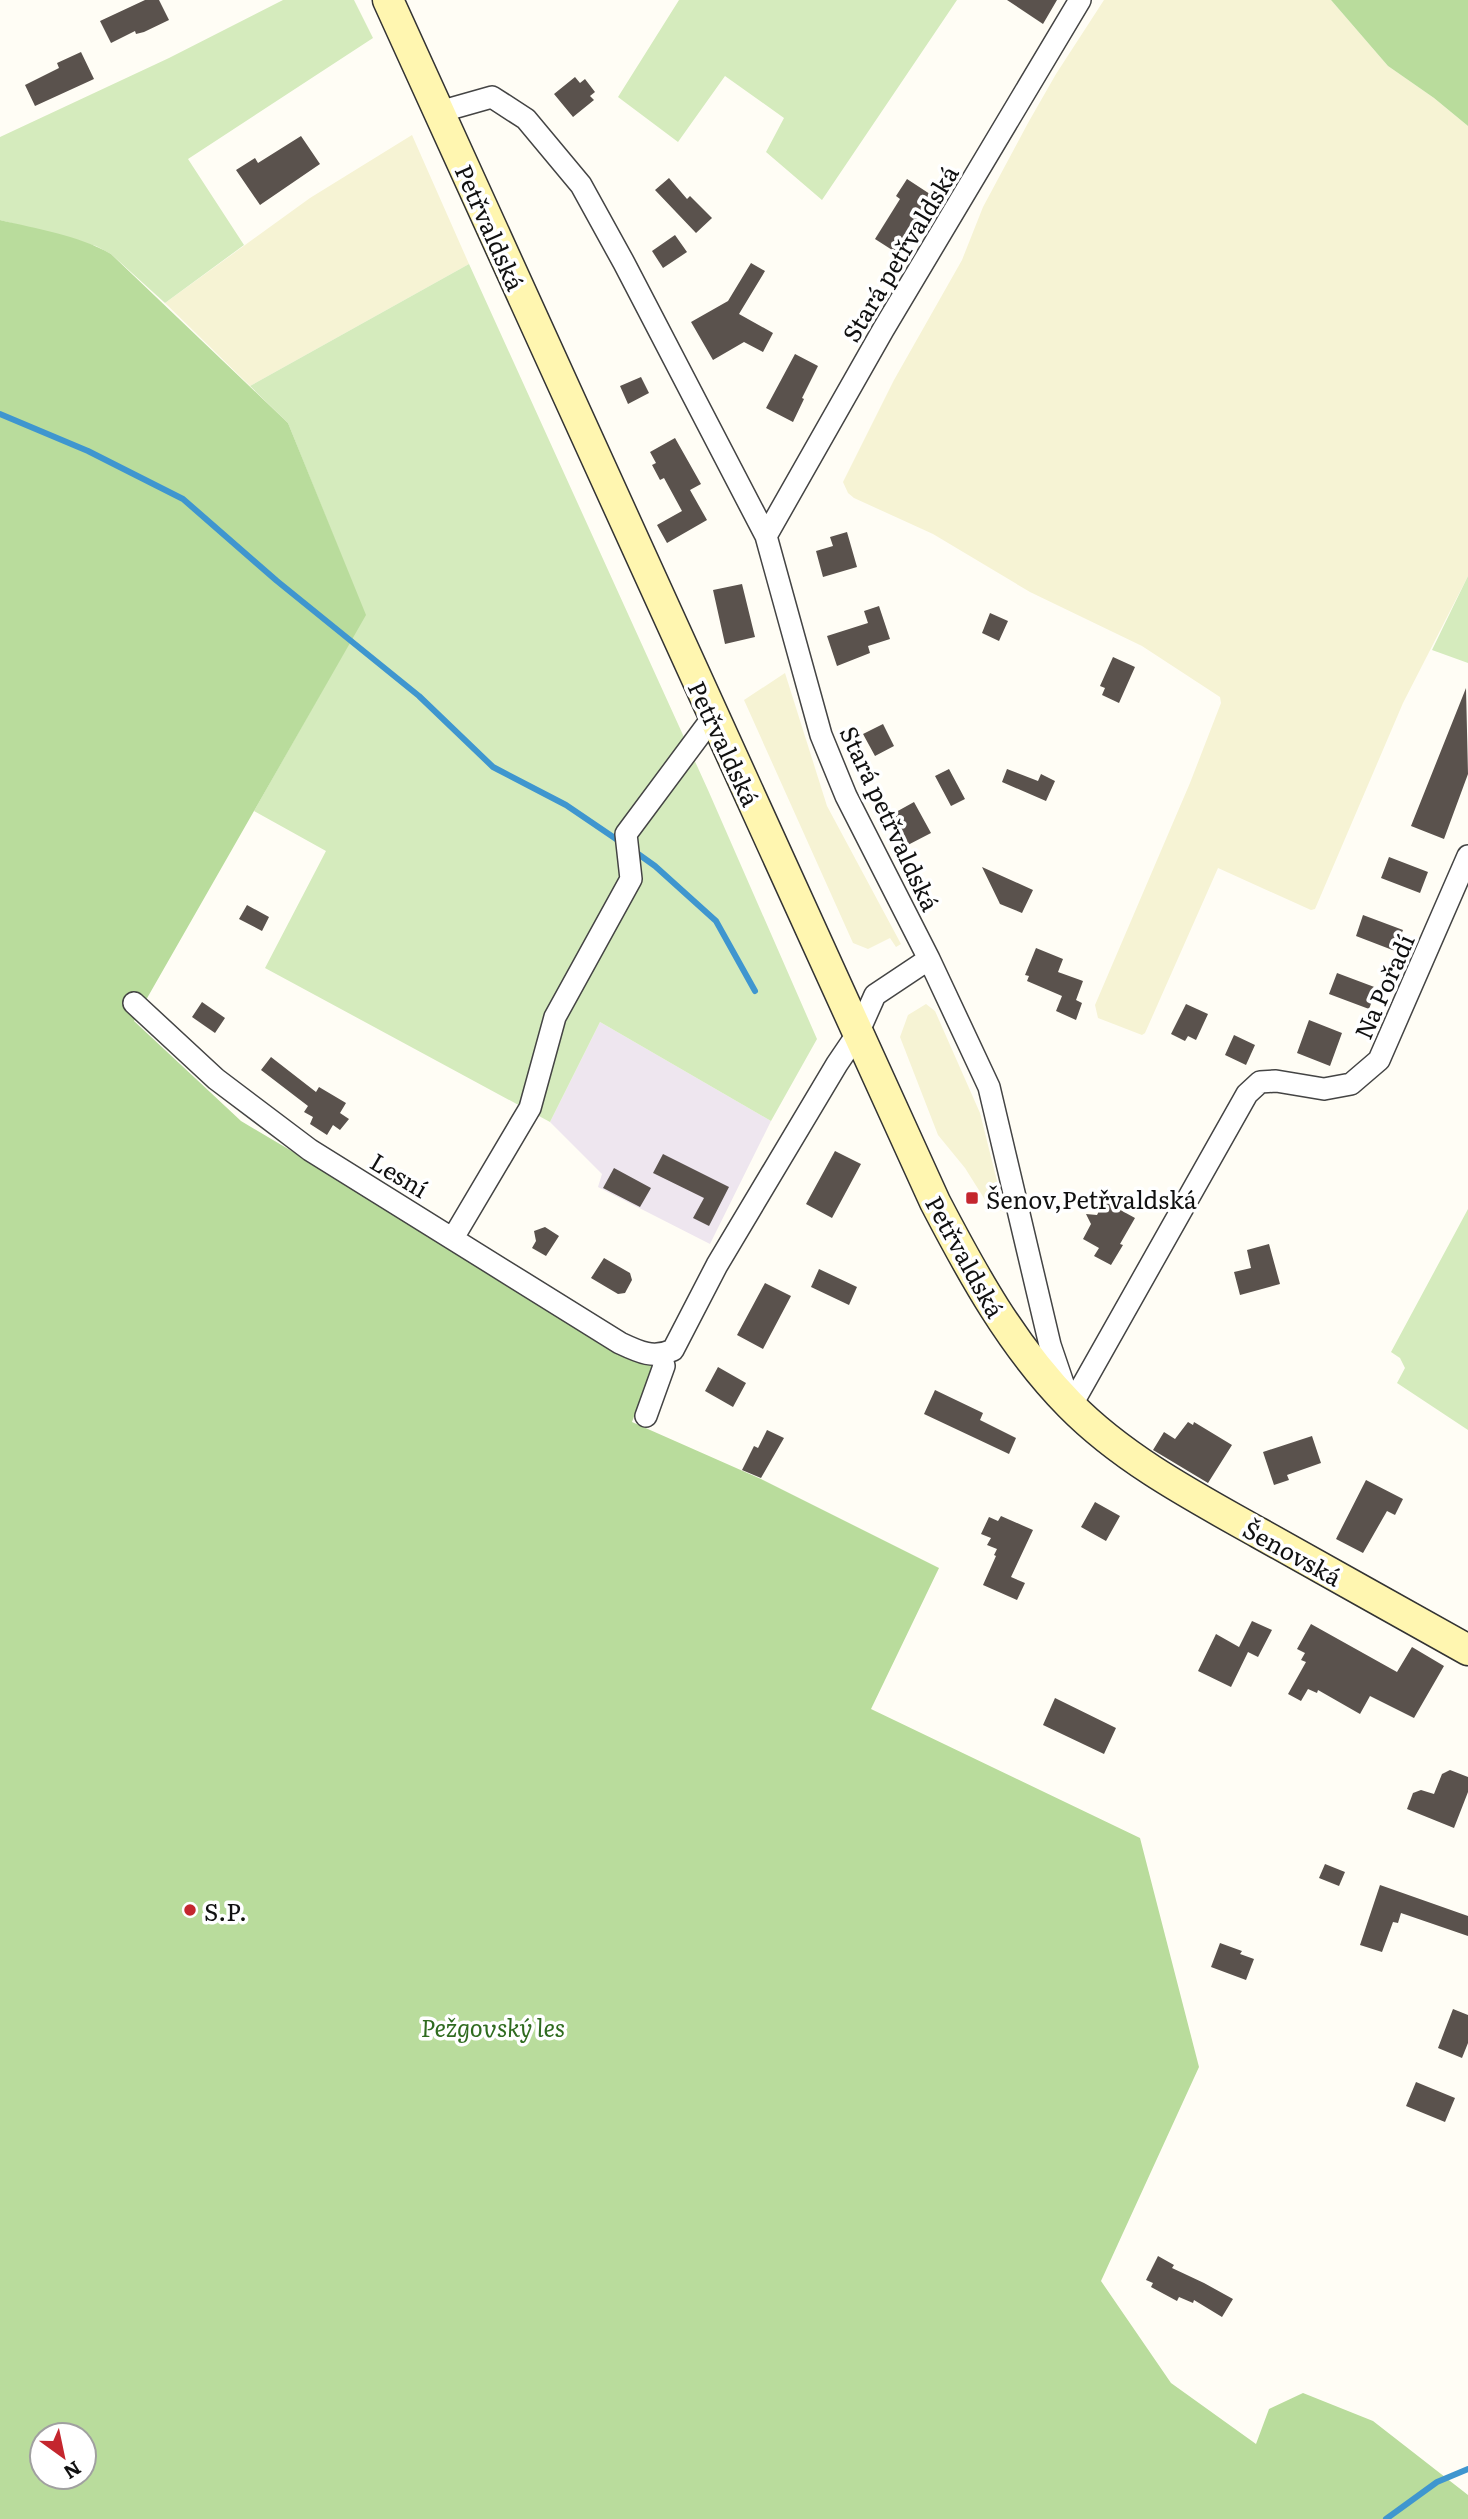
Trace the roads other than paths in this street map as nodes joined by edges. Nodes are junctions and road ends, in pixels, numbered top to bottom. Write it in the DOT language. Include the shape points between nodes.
graph roads {
  1 [pos="388,0"];
  2 [pos="1080,0"];
  3 [pos="439,112"];
  4 [pos="766,536"];
  5 [pos="713,717"];
  6 [pos="1468,856"];
  7 [pos="929,958"];
  8 [pos="134,1003"];
  9 [pos="858,1033"];
  10 [pos="453,1238"];
  11 [pos="661,1356"];
  12 [pos="1071,1406"];
  13 [pos="646,1416"];
  14 [pos="1121,1448"];
  15 [pos="1468,1650"];
  1 -- 3 [label="main road, Petřvaldská"];
  2 -- 4 [label="street, Stará petřvaldská"];
  3 -- 4 [label="street, Stará petřvaldská" via="492,97 526,119 581,185"];
  3 -- 5 [label="main road, Petřvaldská"];
  4 -- 7 [label="street, Stará petřvaldská" via="821,735 846,796"];
  5 -- 9 [label="main road, Petřvaldská"];
  5 -- 10 [label="street" via="626,834 631,879 555,1017 530,1108"];
  6 -- 12 [label="street, Na Pořadí" via="1379,1059 1351,1084 1324,1089 1276,1080 1260,1083 1247,1094"];
  7 -- 9 [label="street" via="875,995"];
  7 -- 12 [label="street, Stará petřvaldská" via="989,1087 1050,1345"];
  8 -- 10 [label="street, Lesní" via="216,1079 310,1150"];
  9 -- 11 [label="street" via="717,1265 673,1350"];
  9 -- 12 [label="main road, Petřvaldská" via="965,1259 1026,1356"];
  10 -- 11 [label="street, Lesní" via="620,1343"];
  11 -- 13 [label="street" via="664,1366"];
  12 -- 14 [label="main road, Petřvaldská"];
  14 -- 15 [label="main road, Šenovská" via="1209,1505"];
}
